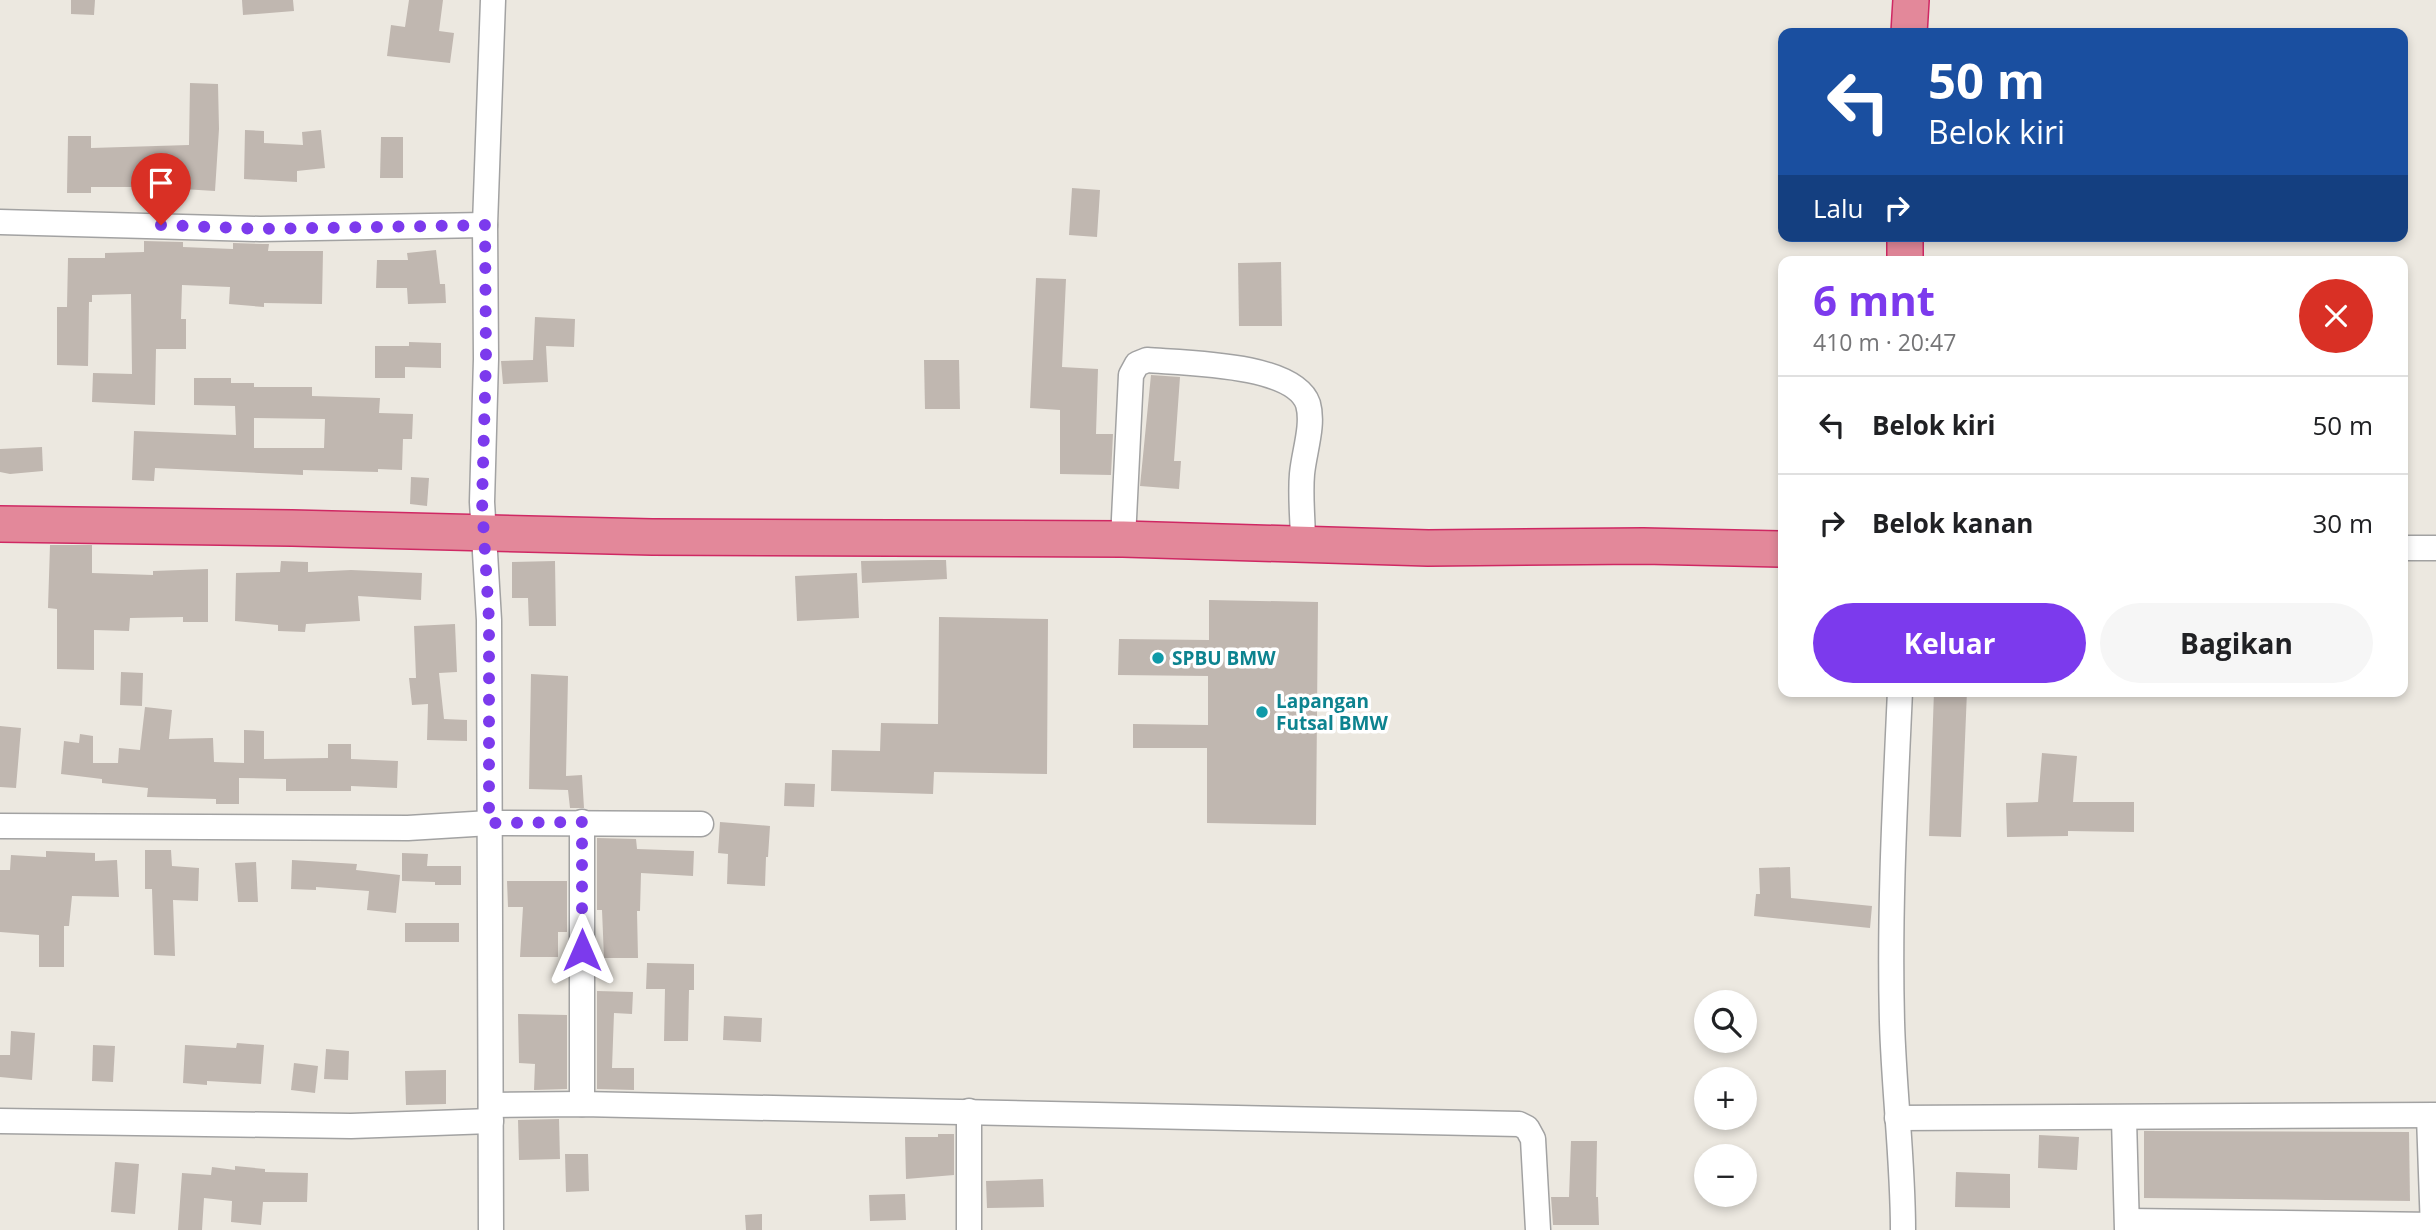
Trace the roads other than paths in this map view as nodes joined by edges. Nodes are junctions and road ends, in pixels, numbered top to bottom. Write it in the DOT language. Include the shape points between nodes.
graph roads {
  1 [pos="493,0"];
  2 [pos="1910,0"];
  3 [pos="1909,28"];
  4 [pos="0,222"];
  5 [pos="485,225"];
  6 [pos="0,524"];
  7 [pos="485,534"];
  8 [pos="1123,539"];
  9 [pos="1303,544"];
  10 [pos="2408,548"];
  11 [pos="2436,548"];
  12 [pos="1778,549"];
  13 [pos="1900,697"];
  14 [pos="582,822"];
  15 [pos="489,823"];
  16 [pos="701,824"];
  17 [pos="0,826"];
  18 [pos="582,1104"];
  19 [pos="969,1111"];
  20 [pos="491,1113"];
  21 [pos="2433,1115"];
  22 [pos="1897,1118"];
  23 [pos="2124,1119"];
  24 [pos="0,1121"];
  25 [pos="2127,1226"];
  26 [pos="2434,1227"];
  27 [pos="491,1230"];
  28 [pos="970,1230"];
  29 [pos="1538,1230"];
  30 [pos="1903,1230"];
  1 -- 5 [label="street"];
  2 -- 3 [label="highway"];
  4 -- 5 [label="street" via="260,229"];
  5 -- 7 [label="street"];
  6 -- 7 [label="highway"];
  7 -- 8 [label="highway"];
  7 -- 15 [label="street"];
  8 -- 9 [label="highway"];
  8 -- 9 [label="street" via="1129,385 1134,366 1147,360 1272,375 1304,397 1309,411 1302,474"];
  9 -- 12 [label="highway"];
  10 -- 11 [label="street"];
  13 -- 22 [label="street" via="1892,925"];
  14 -- 15 [label="street"];
  14 -- 16 [label="street"];
  14 -- 18 [label="street"];
  15 -- 17 [label="street" via="408,828"];
  15 -- 20 [label="street"];
  18 -- 19 [label="street"];
  18 -- 20 [label="street"];
  19 -- 28 [label="street"];
  19 -- 29 [label="street" via="1524,1125 1532,1139"];
  20 -- 24 [label="street" via="351,1126"];
  20 -- 27 [label="street"];
  21 -- 23 [label="street"];
  21 -- 26 [label="street"];
  22 -- 23 [label="street"];
  22 -- 30 [label="street"];
  23 -- 25 [label="street"];
  25 -- 26 [label="street"];
}
